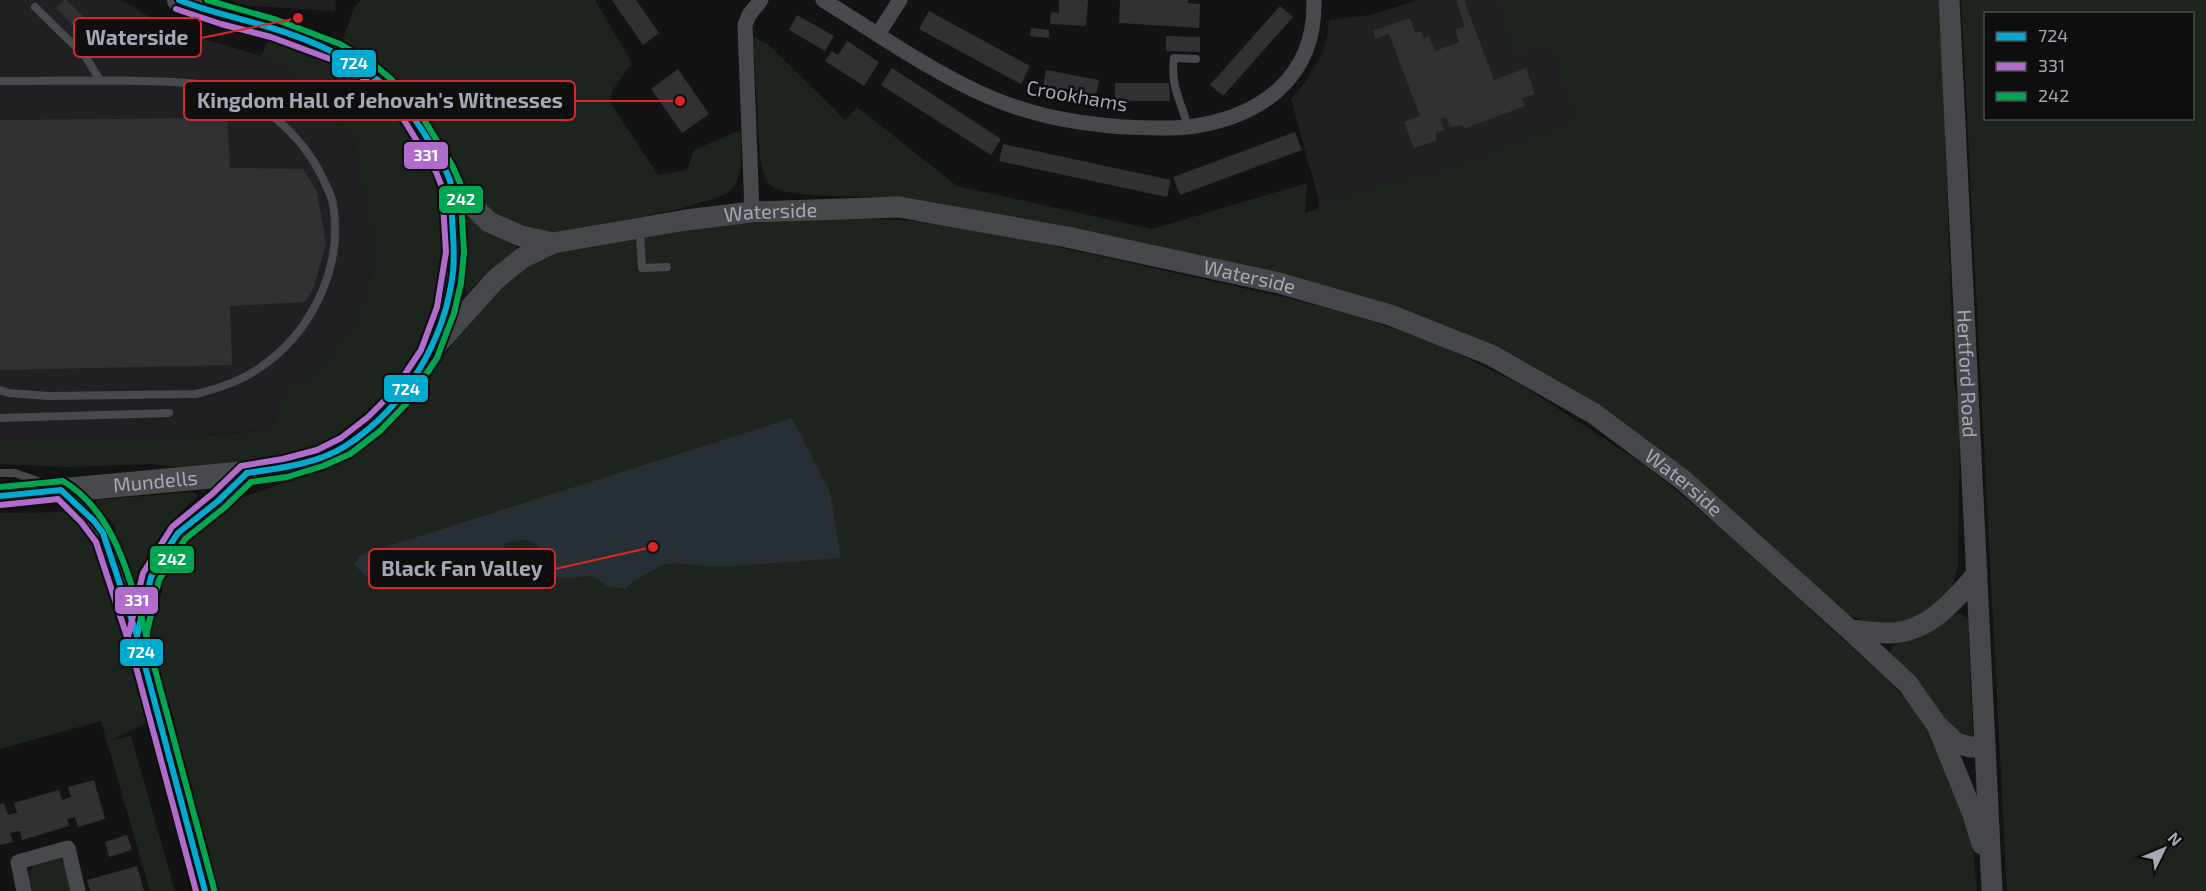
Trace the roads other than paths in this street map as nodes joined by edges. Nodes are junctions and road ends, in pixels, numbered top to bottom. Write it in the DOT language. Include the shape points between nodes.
graph roads {
  1 [pos="179,0"];
  2 [pos="761,0"];
  3 [pos="823,0"];
  4 [pos="900,0"];
  5 [pos="1314,0"];
  6 [pos="1949,0"];
  7 [pos="35,7"];
  8 [pos="878,34"];
  9 [pos="1196,59"];
  10 [pos="100,80"];
  11 [pos="0,81"];
  12 [pos="1188,127"];
  13 [pos="451,186"];
  14 [pos="752,212"];
  15 [pos="640,228"];
  16 [pos="553,243"];
  17 [pos="667,267"];
  18 [pos="429,354"];
  19 [pos="0,390"];
  20 [pos="169,413"];
  21 [pos="0,418"];
  22 [pos="0,473"];
  23 [pos="247,473"];
  24 [pos="61,490"];
  25 [pos="0,496"];
  26 [pos="1977,574"];
  27 [pos="1850,630"];
  28 [pos="137,636"];
  29 [pos="1936,724"];
  30 [pos="1985,747"];
  31 [pos="1991,882"];
  32 [pos="24,891"];
  33 [pos="78,891"];
  34 [pos="205,891"];
  1 -- 13 [label="main road, Mundells" via="274,28 337,52 367,70 399,99 444,168"];
  2 -- 14 [label="street" via="745,25"];
  3 -- 8 [label="street, Crookhams"];
  4 -- 8 [label="street"];
  5 -- 12 [label="street, Crookhams" via="1314,19 1305,55 1283,86 1251,108"];
  6 -- 26 [label="main road, Hertford Road"];
  7 -- 10 [label="lane" via="85,56"];
  8 -- 12 [label="street, Crookhams" via="988,97 1021,109 1101,126"];
  9 -- 12 [label="lane" via="1174,58 1173,86"];
  10 -- 11 [label="lane"];
  10 -- 19 [label="lane" via="199,83 245,98 279,121 304,146 333,202 336,232 327,283 292,340 254,372 218,388 196,394 49,396"];
  13 -- 16 [label="main road, Waterside" via="489,222 521,236"];
  13 -- 18 [label="main road, Mundells" via="452,281"];
  14 -- 15 [label="main road, Waterside"];
  14 -- 27 [label="main road, Waterside" via="900,207 1190,263 1279,283 1389,315 1491,355 1593,412 1683,480"];
  15 -- 16 [label="main road, Waterside"];
  15 -- 17 [label="lane" via="642,268"];
  16 -- 18 [label="main road, Waterside" via="517,262 495,280"];
  18 -- 23 [label="main road, Mundells" via="400,398 346,446 285,468"];
  20 -- 21 [label="lane"];
  22 -- 24 [label="lane" via="15,473"];
  23 -- 24 [label="main road, Mundells"];
  23 -- 28 [label="main road" via="178,533 152,577"];
  24 -- 25 [label="main road, Mundells"];
  24 -- 28 [label="main road" via="103,533"];
  26 -- 27 [label="main road" via="1937,616 1916,628 1889,633"];
  26 -- 30 [label="main road, Hertford Road"];
  27 -- 29 [label="main road, Waterside" via="1908,684"];
  28 -- 34 [label="main road"];
  29 -- 30 [label="main road, Waterside" via="1956,743"];
  29 -- 31 [label="main road, Waterside" via="1973,814"];
  30 -- 31 [label="main road, Hertford Road"];
  32 -- 33 [label="street" via="18,862 68,848"];
}
